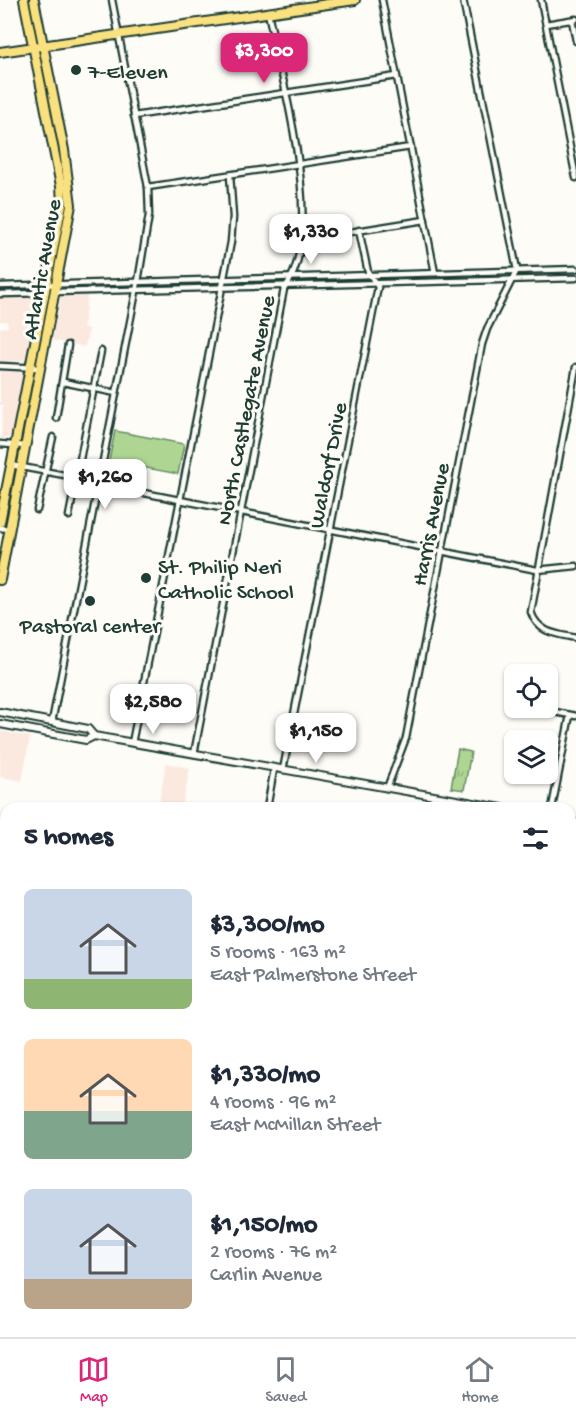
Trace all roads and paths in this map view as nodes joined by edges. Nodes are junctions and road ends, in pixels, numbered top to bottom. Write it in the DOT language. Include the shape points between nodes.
graph roads {
  1 [pos="24,0"];
  2 [pos="34,0"];
  3 [pos="112,0"];
  4 [pos="355,0"];
  5 [pos="382,0"];
  6 [pos="463,0"];
  7 [pos="541,0"];
  8 [pos="268,12"];
  9 [pos="574,20"];
  10 [pos="546,24"];
  11 [pos="119,34"];
  12 [pos="576,41"];
  13 [pos="43,46"];
  14 [pos="33,47"];
  15 [pos="0,52"];
  16 [pos="397,76"];
  17 [pos="284,92"];
  18 [pos="134,116"];
  19 [pos="411,147"];
  20 [pos="299,164"];
  21 [pos="230,175"];
  22 [pos="576,178"];
  23 [pos="148,187"];
  24 [pos="425,220"];
  25 [pos="360,230"];
  26 [pos="300,240"];
  27 [pos="576,268"];
  28 [pos="517,270"];
  29 [pos="435,273"];
  30 [pos="370,275"];
  31 [pos="293,277"];
  32 [pos="576,278"];
  33 [pos="223,279"];
  34 [pos="513,280"];
  35 [pos="138,282"];
  36 [pos="376,284"];
  37 [pos="0,286"];
  38 [pos="287,286"];
  39 [pos="221,287"];
  40 [pos="56,288"];
  41 [pos="47,289"];
  42 [pos="136,290"];
  43 [pos="0,294"];
  44 [pos="68,345"];
  45 [pos="101,351"];
  46 [pos="0,366"];
  47 [pos="31,366"];
  48 [pos="576,367"];
  49 [pos="41,368"];
  50 [pos="63,382"];
  51 [pos="92,388"];
  52 [pos="116,393"];
  53 [pos="56,418"];
  54 [pos="53,437"];
  55 [pos="0,444"];
  56 [pos="16,444"];
  57 [pos="26,446"];
  58 [pos="11,465"];
  59 [pos="22,467"];
  60 [pos="46,472"];
  61 [pos="75,477"];
  62 [pos="98,484"];
  63 [pos="180,500"];
  64 [pos="37,510"];
  65 [pos="241,512"];
  66 [pos="69,516"];
  67 [pos="0,522"];
  68 [pos="0,528"];
  69 [pos="10,529"];
  70 [pos="330,529"];
  71 [pos="442,551"];
  72 [pos="576,566"];
  73 [pos="537,570"];
  74 [pos="0,580"];
  75 [pos="576,638"];
  76 [pos="0,712"];
  77 [pos="558,713"];
  78 [pos="573,716"];
  79 [pos="52,722"];
  80 [pos="0,724"];
  81 [pos="94,736"];
  82 [pos="132,743"];
  83 [pos="194,754"];
  84 [pos="274,769"];
  85 [pos="283,770"];
  86 [pos="387,788"];
  87 [pos="457,800"];
  88 [pos="268,802"];
  89 [pos="468,802"];
  90 [pos="553,802"];
  1 -- 14 [label="main road, Atlantic Avenue"];
  2 -- 13 [label="main road, Atlantic Avenue"];
  3 -- 11 [label="street"];
  4 -- 8 [label="main road"];
  5 -- 16 [label="street"];
  6 -- 28 [label="street"];
  7 -- 10 [label="street"];
  8 -- 11 [label="main road"];
  8 -- 17 [label="street"];
  9 -- 10 [label="street"];
  9 -- 12 [label="street"];
  10 -- 22 [label="street"];
  11 -- 13 [label="main road"];
  11 -- 18 [label="street"];
  13 -- 14 [label="main road"];
  13 -- 40 [label="main road, Atlantic Avenue" via="71,189 71,211"];
  14 -- 15 [label="main road"];
  14 -- 41 [label="main road, Atlantic Avenue" via="61,186 61,217"];
  16 -- 17 [label="street"];
  16 -- 19 [label="street"];
  17 -- 18 [label="street"];
  17 -- 20 [label="street"];
  18 -- 23 [label="street"];
  19 -- 20 [label="street"];
  19 -- 24 [label="street"];
  20 -- 21 [label="street"];
  20 -- 26 [label="street" via="303,196"];
  21 -- 23 [label="street"];
  21 -- 33 [label="street" via="232,218"];
  23 -- 35 [label="street" via="149,215"];
  24 -- 25 [label="street"];
  24 -- 29 [label="street"];
  25 -- 26 [label="street"];
  25 -- 30 [label="street"];
  26 -- 31 [label="street"];
  27 -- 28 [label="street"];
  28 -- 29 [label="street"];
  28 -- 34 [label="street, Harris Avenue"];
  29 -- 30 [label="street"];
  30 -- 31 [label="street"];
  30 -- 36 [label="street"];
  31 -- 33 [label="street"];
  31 -- 38 [label="street"];
  32 -- 34 [label="street"];
  33 -- 35 [label="street"];
  33 -- 39 [label="street"];
  34 -- 36 [label="street"];
  34 -- 71 [label="street, Harris Avenue" via="484,336"];
  35 -- 40 [label="street"];
  35 -- 42 [label="street"];
  36 -- 38 [label="street"];
  36 -- 70 [label="street, Waldorf Drive"];
  37 -- 41 [label="street"];
  38 -- 39 [label="street"];
  38 -- 65 [label="street, North Castlegate Avenue"];
  39 -- 42 [label="street"];
  39 -- 63 [label="street"];
  40 -- 41 [label="street"];
  40 -- 41 [label="street"];
  40 -- 42 [label="street"];
  40 -- 49 [label="main road, Atlantic Avenue"];
  41 -- 43 [label="street"];
  41 -- 47 [label="main road, Atlantic Avenue"];
  42 -- 52 [label="street"];
  44 -- 50 [label="street"];
  45 -- 51 [label="street"];
  46 -- 47 [label="street"];
  47 -- 49 [label="street"];
  47 -- 56 [label="main road, Atlantic Avenue"];
  48 -- 73 [label="street"];
  49 -- 57 [label="main road, Atlantic Avenue"];
  50 -- 51 [label="street"];
  50 -- 53 [label="street"];
  51 -- 52 [label="street"];
  51 -- 61 [label="street"];
  52 -- 62 [label="street"];
  54 -- 60 [label="street"];
  55 -- 56 [label="street"];
  56 -- 57 [label="street"];
  56 -- 58 [label="main road, Atlantic Avenue"];
  57 -- 59 [label="main road, Atlantic Avenue"];
  58 -- 59 [label="street"];
  58 -- 67 [label="main road, Atlantic Avenue"];
  59 -- 60 [label="street"];
  59 -- 69 [label="main road, Atlantic Avenue"];
  60 -- 61 [label="street"];
  60 -- 64 [label="street"];
  61 -- 66 [label="street"];
  62 -- 63 [label="street"];
  62 -- 79 [label="street"];
  63 -- 65 [label="street"];
  63 -- 82 [label="street"];
  65 -- 70 [label="street"];
  65 -- 83 [label="street, North Castlegate Avenue"];
  68 -- 69 [label="street"];
  69 -- 74 [label="main road, Atlantic Avenue"];
  70 -- 71 [label="street"];
  70 -- 85 [label="street, Waldorf Drive"];
  71 -- 73 [label="street"];
  71 -- 86 [label="street, Harris Avenue" via="406,738"];
  72 -- 73 [label="street"];
  73 -- 75 [label="street" via="532,596 534,620 548,633"];
  76 -- 79 [label="street"];
  77 -- 78 [label="street"];
  78 -- 90 [label="street"];
  79 -- 81 [label="street" via="88,729"];
  80 -- 81 [label="street" via="86,740"];
  81 -- 82 [label="street"];
  82 -- 83 [label="street"];
  83 -- 84 [label="street"];
  84 -- 85 [label="street"];
  84 -- 88 [label="street"];
  85 -- 86 [label="street"];
  86 -- 87 [label="street"];
  87 -- 89 [label="street"];
}
